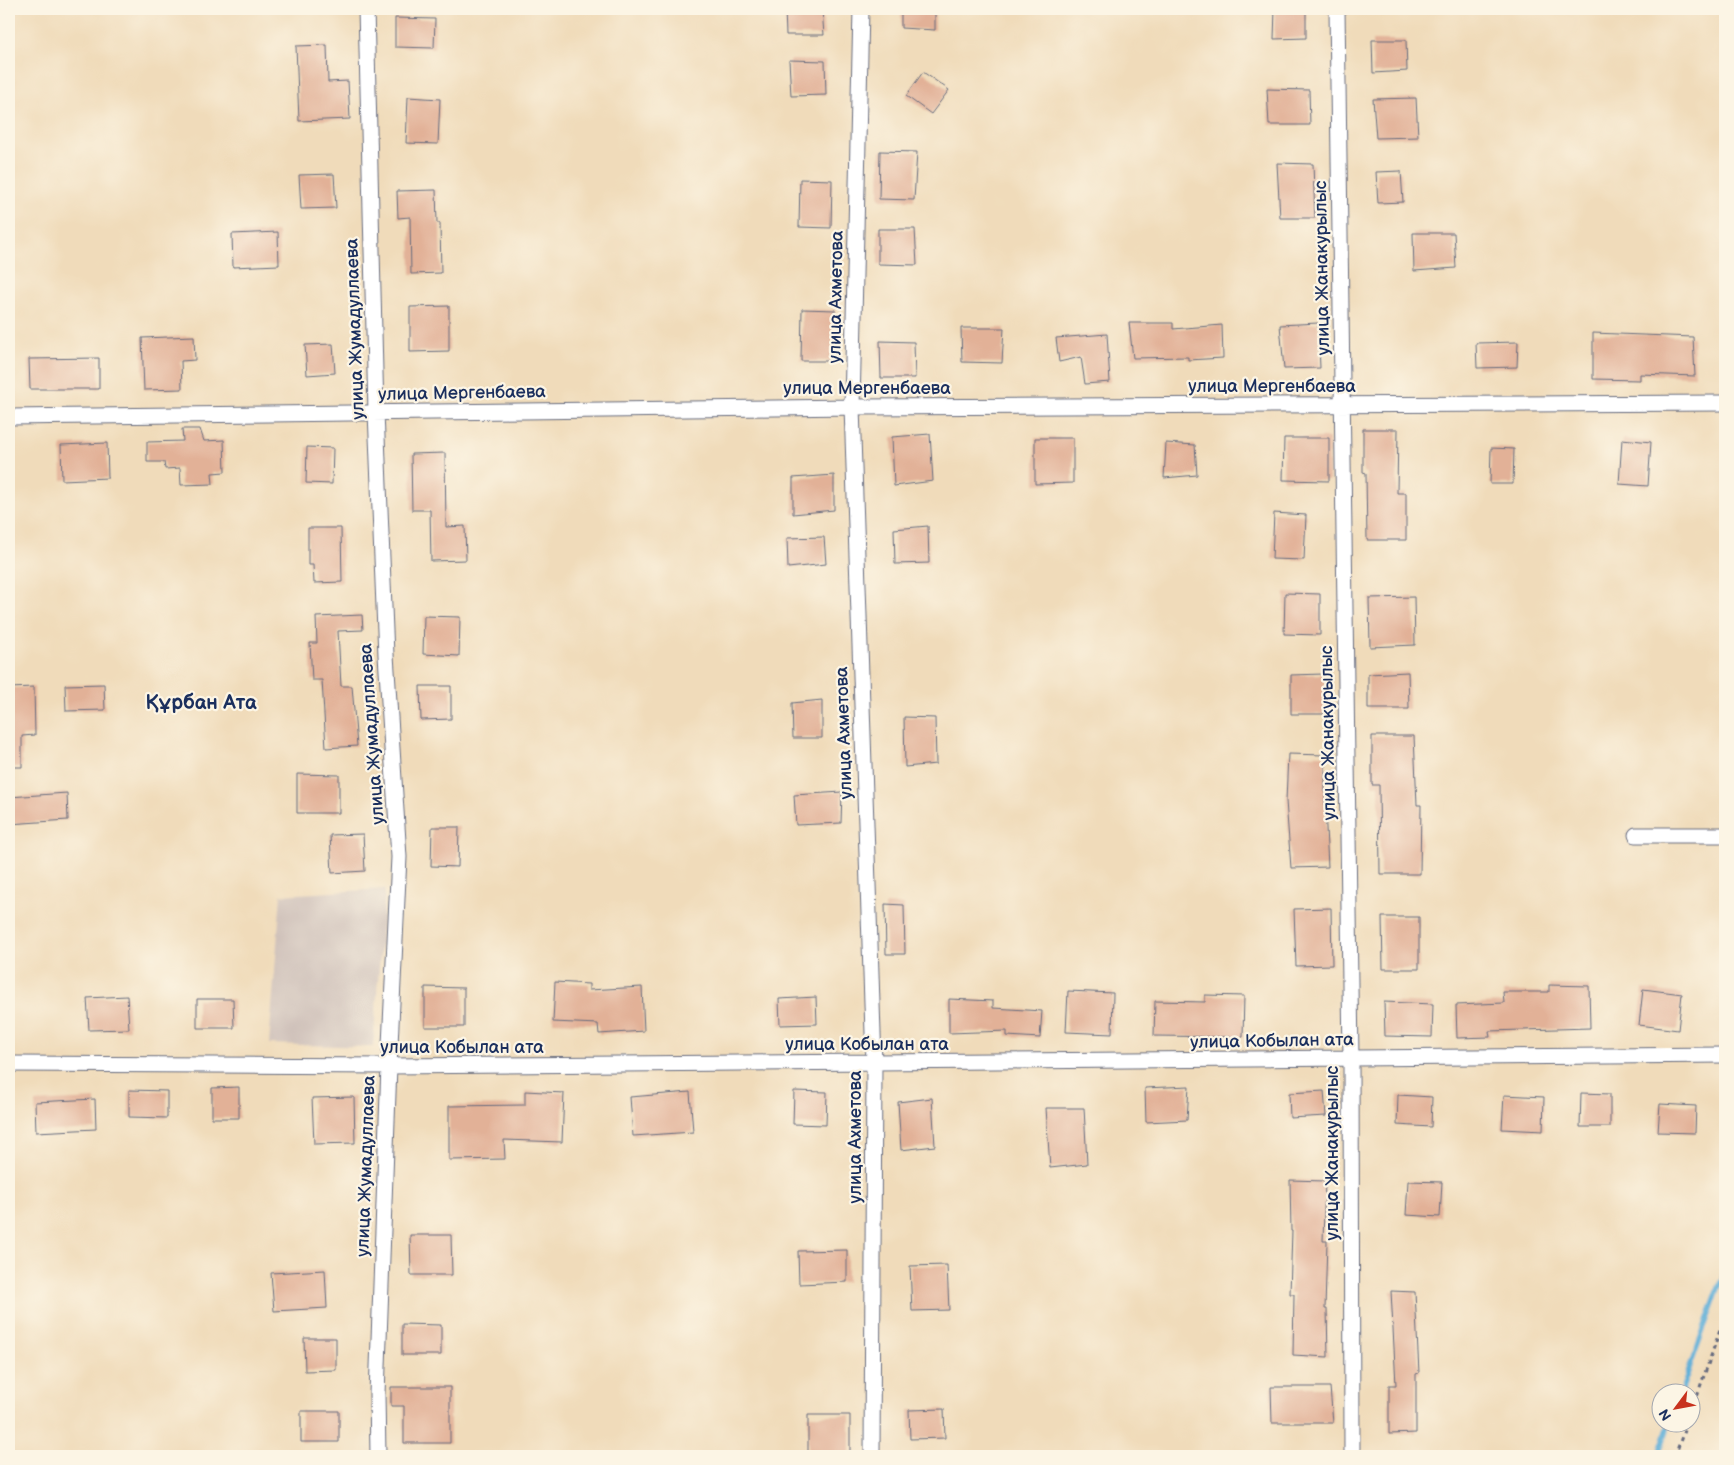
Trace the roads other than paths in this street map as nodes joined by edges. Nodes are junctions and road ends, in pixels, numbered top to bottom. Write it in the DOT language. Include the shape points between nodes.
graph roads {
  1 [pos="366,9"];
  2 [pos="861,9"];
  3 [pos="1337,9"];
  4 [pos="1725,403"];
  5 [pos="1343,404"];
  6 [pos="852,407"];
  7 [pos="376,412"];
  8 [pos="9,417"];
  9 [pos="1636,835"];
  10 [pos="1725,835"];
  11 [pos="1725,1056"];
  12 [pos="1351,1059"];
  13 [pos="874,1063"];
  14 [pos="9,1064"];
  15 [pos="389,1066"];
  16 [pos="378,1456"];
  17 [pos="872,1456"];
  18 [pos="1352,1456"];
  1 -- 7 [label="street, улица Жумадуллаева"];
  2 -- 6 [label="street, улица Ахметова"];
  3 -- 5 [label="street, улица Жанакурылыс"];
  4 -- 5 [label="street, улица Мергенбаева"];
  5 -- 6 [label="street, улица Мергенбаева"];
  5 -- 12 [label="street, улица Жанакурылыс"];
  6 -- 7 [label="street, улица Мергенбаева"];
  6 -- 13 [label="street, улица Ахметова"];
  7 -- 8 [label="street, улица Мергенбаева"];
  7 -- 15 [label="street, улица Жумадуллаева" via="386,656 399,857"];
  9 -- 10 [label="street"];
  11 -- 12 [label="street, улица Кобылан ата"];
  12 -- 13 [label="street, улица Кобылан ата"];
  12 -- 18 [label="street, улица Жанакурылыс"];
  13 -- 15 [label="street, улица Кобылан ата"];
  13 -- 17 [label="street, улица Ахметова"];
  14 -- 15 [label="street, улица Кобылан ата"];
  15 -- 16 [label="street, улица Жумадуллаева" via="377,1394"];
}
